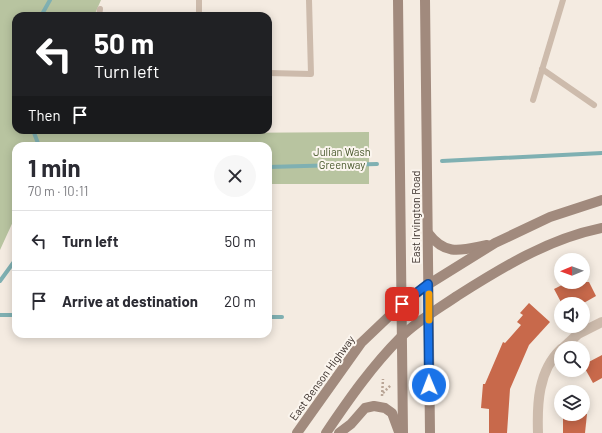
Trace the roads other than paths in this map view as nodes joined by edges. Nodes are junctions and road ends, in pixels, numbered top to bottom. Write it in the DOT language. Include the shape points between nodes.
graph roads {
  1 [pos="199,0"];
  2 [pos="309,0"];
  3 [pos="398,0"];
  4 [pos="425,0"];
  5 [pos="563,0"];
  6 [pos="199,12"];
  7 [pos="542,69"];
  8 [pos="272,74"];
  9 [pos="533,100"];
  10 [pos="594,105"];
  11 [pos="602,200"];
  12 [pos="602,228"];
  13 [pos="428,233"];
  14 [pos="495,243"];
  15 [pos="428,284"];
  16 [pos="402,304"];
  17 [pos="429,315"];
  18 [pos="602,322"];
  19 [pos="402,336"];
  20 [pos="571,341"];
  21 [pos="554,358"];
  22 [pos="297,433"];
  23 [pos="326,433"];
  24 [pos="339,433"];
  25 [pos="401,433"];
  26 [pos="430,433"];
  27 [pos="538,433"];
  1 -- 6 [label="lane"];
  2 -- 8 [label="lane" via="311,74"];
  3 -- 16 [label="main road, East Irvington Road"];
  4 -- 13 [label="main road, East Irvington Road"];
  5 -- 7 [label="lane"];
  7 -- 9 [label="lane"];
  7 -- 10 [label="lane"];
  11 -- 14 [label="main road" via="550,217"];
  12 -- 17 [label="main road" via="555,242 504,266"];
  13 -- 14 [label="main road" via="436,244 451,250 461,251"];
  13 -- 15 [label="main road, East Irvington Road"];
  14 -- 15 [label="main road, East Benson Highway"];
  15 -- 16 [label="main road, East Benson Highway"];
  15 -- 17 [label="main road, East Irvington Road"];
  16 -- 19 [label="main road, East Irvington Road"];
  16 -- 22 [label="main road, East Benson Highway" via="361,343"];
  17 -- 19 [label="main road"];
  17 -- 26 [label="main road, East Irvington Road"];
  18 -- 20 [label="street" via="578,334"];
  19 -- 23 [label="main road" via="374,366"];
  19 -- 25 [label="main road, East Irvington Road"];
  21 -- 27 [label="street" via="544,376 537,401"];
  24 -- 25 [label="main road" via="365,408 374,406 385,408 392,413"];
}
